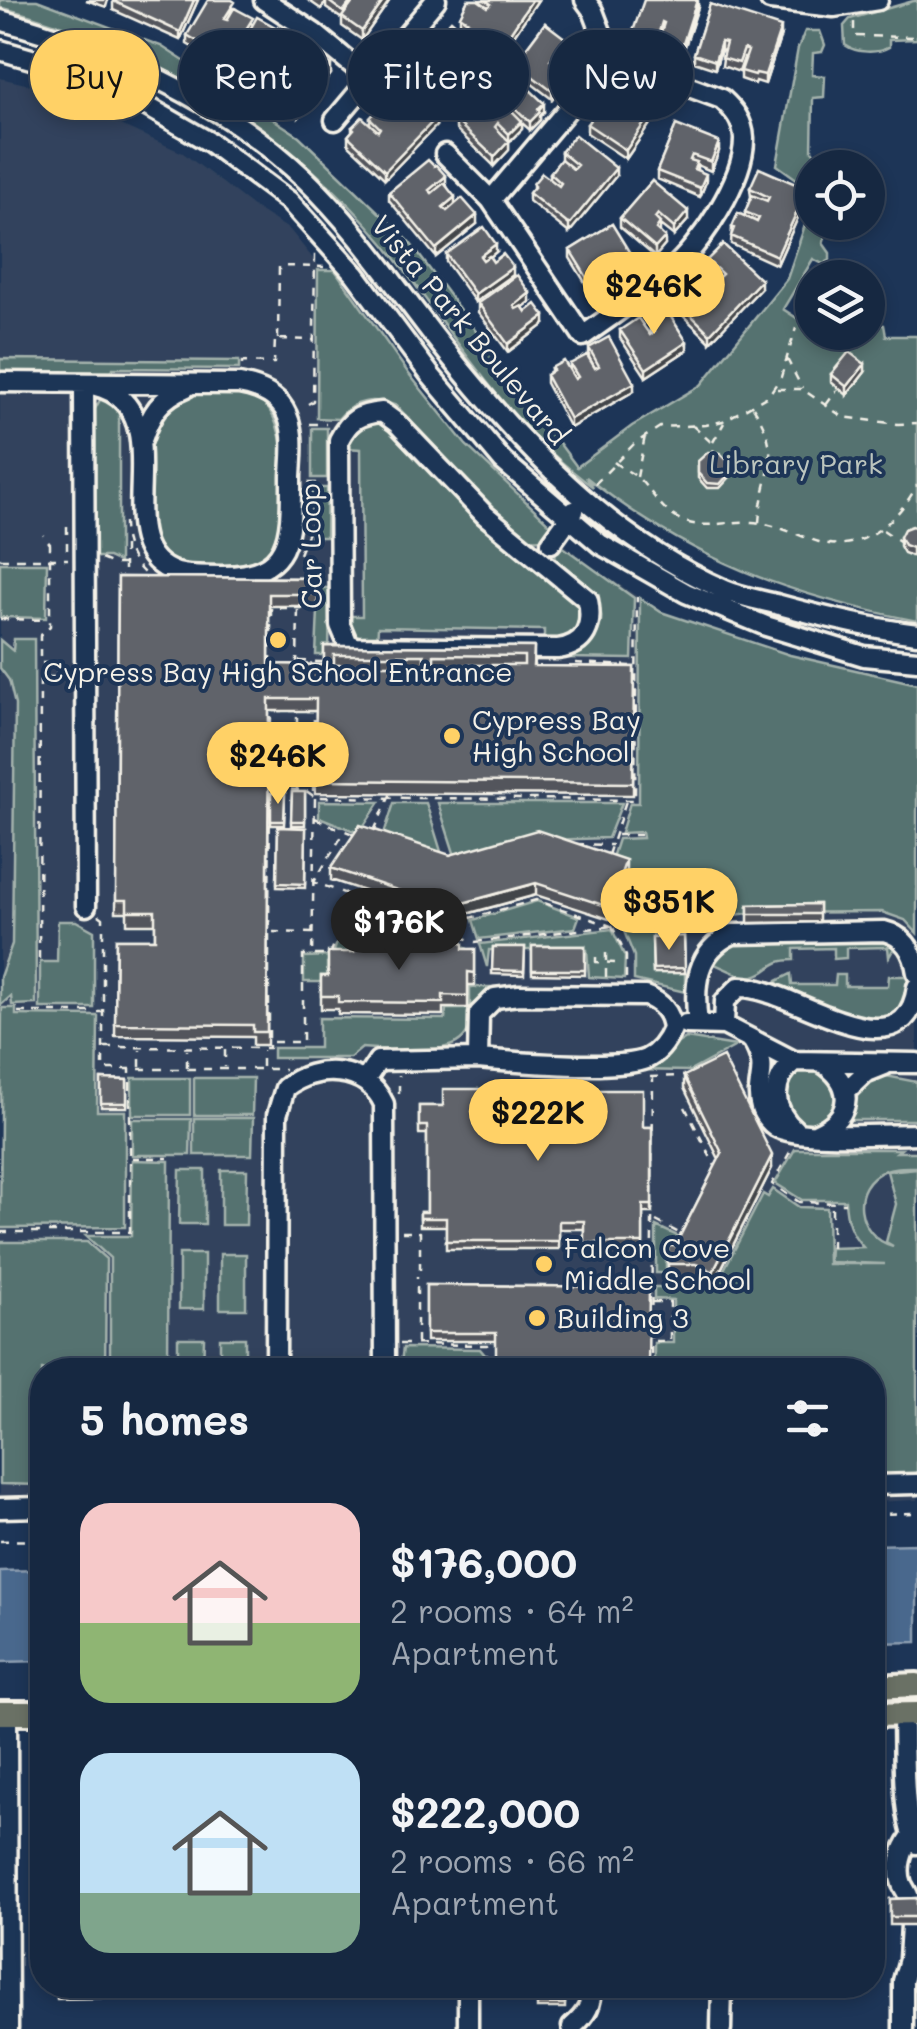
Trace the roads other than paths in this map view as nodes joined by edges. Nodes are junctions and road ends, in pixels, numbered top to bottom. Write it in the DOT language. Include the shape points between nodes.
graph roads {
  1 [pos="264,0"];
  2 [pos="436,0"];
  3 [pos="585,0"];
  4 [pos="770,0"];
  5 [pos="878,0"];
  6 [pos="0,20"];
  7 [pos="411,30"];
  8 [pos="600,30"];
  9 [pos="0,50"];
  10 [pos="348,61"];
  11 [pos="693,86"];
  12 [pos="348,105"];
  13 [pos="335,120"];
  14 [pos="559,120"];
  15 [pos="446,154"];
  16 [pos="307,181"];
  17 [pos="491,200"];
  18 [pos="289,201"];
  19 [pos="0,382"];
  20 [pos="84,383"];
  21 [pos="197,383"];
  22 [pos="142,440"];
  23 [pos="587,494"];
  24 [pos="568,519"];
  25 [pos="550,543"];
  26 [pos="521,546"];
  27 [pos="560,577"];
  28 [pos="917,634"];
  29 [pos="917,661"];
  30 [pos="86,906"];
  31 [pos="917,973"];
  32 [pos="917,987"];
  33 [pos="913,1009"];
  34 [pos="698,1023"];
  35 [pos="672,1025"];
  36 [pos="724,1025"];
  37 [pos="752,1040"];
  38 [pos="478,1059"];
  39 [pos="794,1061"];
  40 [pos="820,1062"];
  41 [pos="911,1062"];
  42 [pos="366,1079"];
  43 [pos="846,1091"];
  44 [pos="808,1133"];
  45 [pos="917,1134"];
  46 [pos="276,1358"];
  47 [pos="386,1358"];
  48 [pos="917,1484"];
  49 [pos="885,1485"];
  50 [pos="30,1507"];
  51 [pos="0,1508"];
  52 [pos="917,1686"];
  53 [pos="885,1687"];
  54 [pos="30,1711"];
  55 [pos="3,1713"];
  56 [pos="910,1714"];
  57 [pos="885,1715"];
  58 [pos="914,1840"];
  59 [pos="912,1904"];
  60 [pos="913,1959"];
  61 [pos="468,1998"];
  62 [pos="592,1998"];
  63 [pos="722,1998"];
  64 [pos="572,2026"];
  65 [pos="8,2029"];
  66 [pos="468,2029"];
  67 [pos="721,2029"];
  68 [pos="903,2029"];
  1 -- 10 [label="street"];
  2 -- 7 [label="street"];
  3 -- 8 [label="street"];
  4 -- 5 [label="street" via="834,7"];
  6 -- 16 [label="street, Vista Park Boulevard" via="159,77"];
  9 -- 18 [label="street, Vista Park Boulevard" via="143,104 211,143"];
  11 -- 17 [label="street" via="735,111 744,138 740,164 701,238 672,269 583,336"];
  12 -- 13 [label="street"];
  14 -- 17 [label="street"];
  15 -- 17 [label="street"];
  16 -- 18 [label="street"];
  16 -- 23 [label="street, Vista Park Boulevard" via="522,443"];
  18 -- 24 [label="street, Vista Park Boulevard" via="356,274 504,462"];
  19 -- 20 [label="street"];
  20 -- 21 [label="street"];
  20 -- 22 [label="street" via="121,398"];
  20 -- 30 [label="street"];
  21 -- 22 [label="street" via="160,402"];
  21 -- 22 [label="street" via="254,386 271,395 288,418 291,524 279,557 240,576 164,567 140,526"];
  23 -- 24 [label="street"];
  23 -- 28 [label="street, Vista Park Boulevard" via="652,548 726,591"];
  24 -- 25 [label="street"];
  24 -- 29 [label="street, Vista Park Boulevard" via="686,593 766,626 864,656"];
  25 -- 26 [label="street"];
  25 -- 27 [label="street, Car Loop"];
  26 -- 27 [label="street, Car Loop"];
  26 -- 27 [label="street, Car Loop" via="382,412 362,413 346,426 337,485 340,624 348,644 570,647 588,630 591,615 588,600"];
  31 -- 34 [label="street" via="907,944 884,931 733,934 700,962"];
  32 -- 33 [label="street"];
  33 -- 36 [label="street" via="889,1027 876,1028 834,1019 755,986 740,987 725,1001"];
  34 -- 35 [label="street"];
  34 -- 36 [label="street"];
  35 -- 38 [label="street" via="668,1040 644,1060"];
  35 -- 38 [label="street" via="662,1005 645,996 496,998 479,1014"];
  36 -- 37 [label="street"];
  37 -- 39 [label="street"];
  37 -- 44 [label="street" via="764,1070 762,1112 777,1128"];
  38 -- 42 [label="street" via="378,1061"];
  39 -- 40 [label="street"];
  39 -- 44 [label="street" via="782,1076 778,1110"];
  40 -- 41 [label="street"];
  40 -- 43 [label="street" via="836,1072"];
  41 -- 43 [label="street" via="865,1073"];
  42 -- 46 [label="street" via="311,1073 296,1078 276,1115"];
  42 -- 47 [label="street" via="378,1090 386,1120"];
  43 -- 44 [label="street" via="838,1119"];
  44 -- 45 [label="street"];
  48 -- 49 [label="street"];
  50 -- 51 [label="street"];
  52 -- 53 [label="main road"];
  54 -- 55 [label="main road"];
  55 -- 65 [label="street"];
  56 -- 57 [label="main road"];
  56 -- 58 [label="street"];
  58 -- 59 [label="street" via="902,1849 901,1882"];
  59 -- 60 [label="street"];
  60 -- 68 [label="street" via="903,1981"];
  61 -- 66 [label="street"];
  62 -- 64 [label="street"];
  63 -- 67 [label="street"];
}
